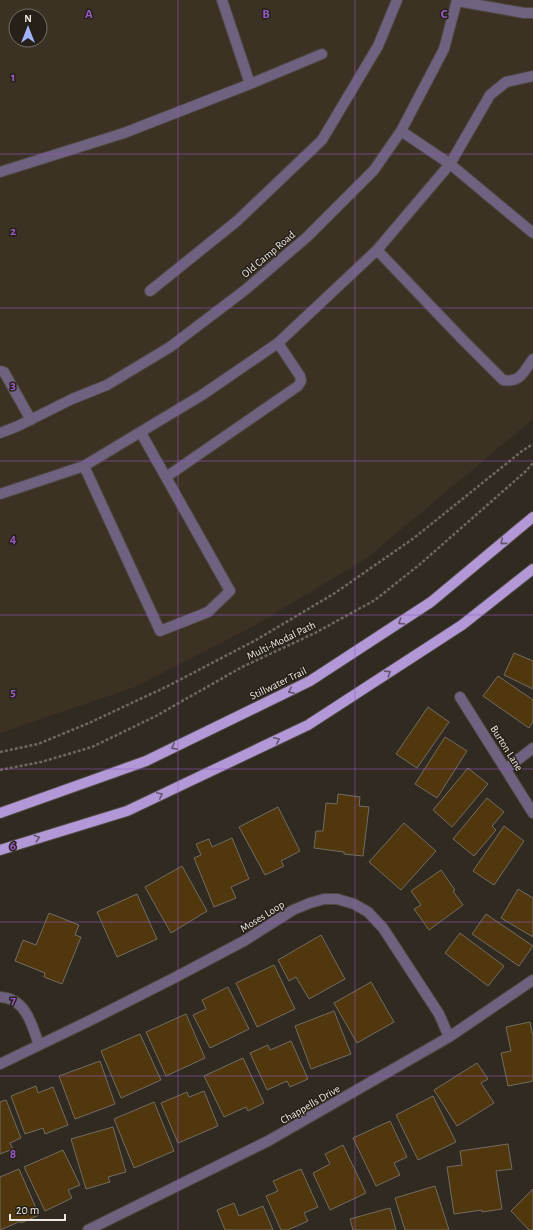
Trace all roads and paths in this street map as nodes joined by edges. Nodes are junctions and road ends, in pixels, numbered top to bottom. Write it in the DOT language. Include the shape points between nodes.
graph roads {
  1 [pos="222,0"];
  2 [pos="397,0"];
  3 [pos="457,1"];
  4 [pos="533,13"];
  5 [pos="322,54"];
  6 [pos="533,76"];
  7 [pos="250,84"];
  8 [pos="401,131"];
  9 [pos="450,164"];
  10 [pos="0,172"];
  11 [pos="533,233"];
  12 [pos="376,250"];
  13 [pos="150,290"];
  14 [pos="278,343"];
  15 [pos="533,360"];
  16 [pos="0,371"];
  17 [pos="31,420"];
  18 [pos="0,433"];
  19 [pos="141,433"];
  20 [pos="533,444"];
  21 [pos="533,463"];
  22 [pos="84,466"];
  23 [pos="166,477"];
  24 [pos="0,494"];
  25 [pos="533,517"];
  26 [pos="533,569"];
  27 [pos="460,696"];
  28 [pos="533,748"];
  29 [pos="0,752"];
  30 [pos="506,769"];
  31 [pos="0,770"];
  32 [pos="0,813"];
  33 [pos="533,813"];
  34 [pos="0,850"];
  35 [pos="533,980"];
  36 [pos="0,998"];
  37 [pos="449,1037"];
  38 [pos="39,1045"];
  39 [pos="0,1064"];
  40 [pos="88,1230"];
  1 -- 7 [label="street"];
  2 -- 13 [label="street" via="378,46 322,140 237,221"];
  3 -- 4 [label="street"];
  3 -- 8 [label="street, Old Camp Road" via="444,48"];
  5 -- 7 [label="street"];
  6 -- 9 [label="street" via="506,82 490,95"];
  7 -- 10 [label="street" via="124,133"];
  8 -- 9 [label="street"];
  8 -- 17 [label="street, Old Camp Road" via="374,170 307,237 245,290 170,347 106,384"];
  9 -- 11 [label="street"];
  9 -- 12 [label="street"];
  12 -- 14 [label="street"];
  12 -- 15 [label="street" via="503,380 519,378"];
  14 -- 19 [label="street"];
  14 -- 23 [label="street" via="300,376 298,386"];
  16 -- 17 [label="street" via="4,372"];
  17 -- 18 [label="street, Old Camp Road"];
  19 -- 22 [label="street"];
  19 -- 23 [label="street"];
  20 -- 29 [label="path, Multi-Modal Path" via="408,542 336,593 256,640 168,686 89,723 38,744"];
  21 -- 31 [label="path, Multi-Modal Path" via="419,565 375,600 315,633 242,667 156,716 92,746 41,762"];
  22 -- 23 [label="street" via="160,631 208,612 230,591"];
  22 -- 24 [label="street"];
  25 -- 32 [label="main road, Stillwater Trail, one-way" via="431,602 310,681 146,761"];
  34 -- 26 [label="main road, one-way" via="127,810 308,725 462,625"];
  27 -- 30 [label="street, Burton Lane"];
  28 -- 30 [label="street"];
  30 -- 33 [label="street, Burton Lane"];
  35 -- 37 [label="street, Chappells Drive"];
  36 -- 38 [label="street" via="8,998 23,1007"];
  37 -- 38 [label="street, Moses Loop" via="439,1014 383,928 368,912 354,904 337,899 324,899 293,910 244,941 192,969"];
  37 -- 40 [label="street, Chappells Drive" via="268,1141"];
  38 -- 39 [label="street, Moses Loop"];
}
